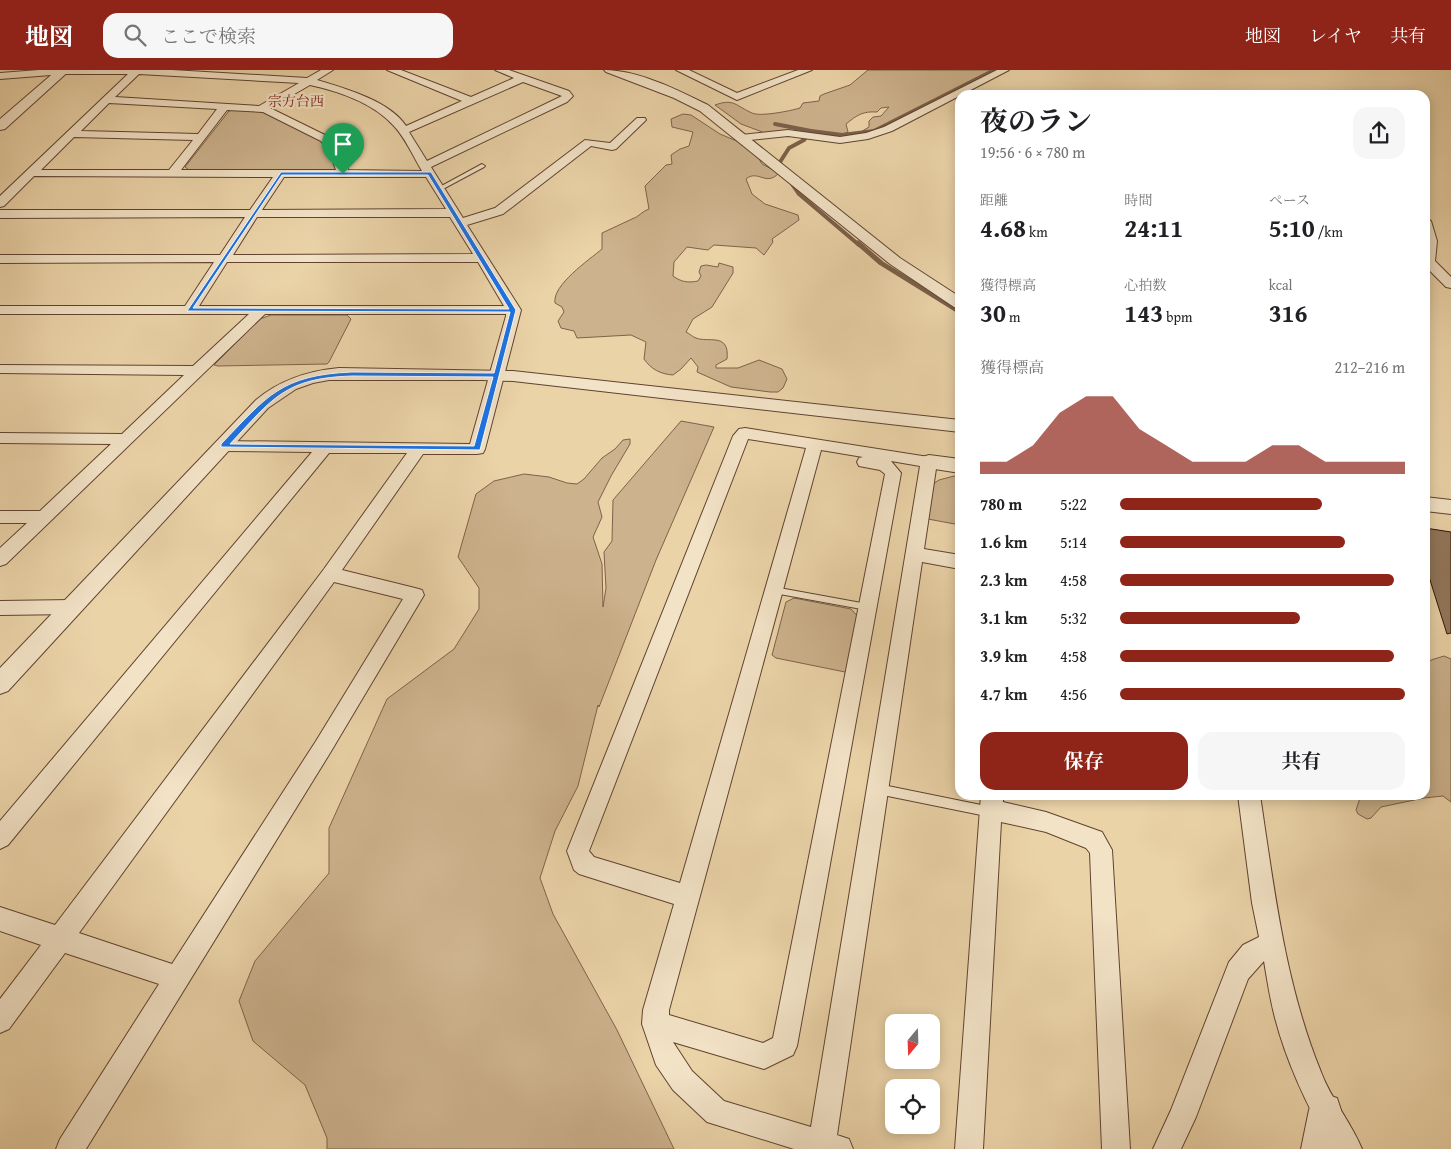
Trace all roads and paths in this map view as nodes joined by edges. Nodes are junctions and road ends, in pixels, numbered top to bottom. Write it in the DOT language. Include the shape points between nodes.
graph roads {
  1 [pos="64,70"];
  2 [pos="138,70"];
  3 [pos="328,70"];
  4 [pos="392,70"];
  5 [pos="500,70"];
  6 [pos="610,70"];
  7 [pos="681,70"];
  8 [pos="807,70"];
  9 [pos="1004,70"];
  10 [pos="0,76"];
  11 [pos="523,78"];
  12 [pos="309,81"];
  13 [pos="965,90"];
  14 [pos="955,95"];
  15 [pos="107,100"];
  16 [pos="471,101"];
  17 [pos="225,106"];
  18 [pos="262,108"];
  19 [pos="641,120"];
  20 [pos="0,126"];
  21 [pos="404,131"];
  22 [pos="72,134"];
  23 [pos="201,137"];
  24 [pos="741,138"];
  25 [pos="482,166"];
  26 [pos="427,170"];
  27 [pos="31,173"];
  28 [pos="173,173"];
  29 [pos="281,173"];
  30 [pos="343,174"];
  31 [pos="439,189"];
  32 [pos="0,204"];
  33 [pos="254,213"];
  34 [pos="0,214"];
  35 [pos="457,218"];
  36 [pos="224,258"];
  37 [pos="482,258"];
  38 [pos="0,259"];
  39 [pos="1430,264"];
  40 [pos="1451,284"];
  41 [pos="955,301"];
  42 [pos="0,310"];
  43 [pos="189,310"];
  44 [pos="261,310"];
  45 [pos="514,310"];
  46 [pos="0,369"];
  47 [pos="196,371"];
  48 [pos="497,375"];
  49 [pos="955,425"];
  50 [pos="0,438"];
  51 [pos="126,439"];
  52 [pos="224,446"];
  53 [pos="325,447"];
  54 [pos="420,448"];
  55 [pos="814,449"];
  56 [pos="929,462"];
  57 [pos="955,465"];
  58 [pos="1430,505"];
  59 [pos="1451,507"];
  60 [pos="0,516"];
  61 [pos="44,517"];
  62 [pos="915,554"];
  63 [pos="0,558"];
  64 [pos="955,561"];
  65 [pos="330,574"];
  66 [pos="774,590"];
  67 [pos="72,607"];
  68 [pos="0,608"];
  69 [pos="867,608"];
  70 [pos="0,684"];
  71 [pos="878,789"];
  72 [pos="1250,800"];
  73 [pos="991,806"];
  74 [pos="0,838"];
  75 [pos="688,897"];
  76 [pos="0,919"];
  77 [pos="60,939"];
  78 [pos="1273,948"];
  79 [pos="177,978"];
  80 [pos="0,1020"];
  81 [pos="655,1024"];
  82 [pos="1325,1110"];
  83 [pos="821,1146"];
  84 [pos="70,1149"];
  85 [pos="969,1149"];
  86 [pos="1116,1149"];
  87 [pos="1167,1149"];
  88 [pos="1318,1149"];
  89 [pos="1348,1149"];
  1 -- 2 [label="street"];
  1 -- 10 [label="street"];
  1 -- 20 [label="street"];
  2 -- 12 [label="street"];
  2 -- 15 [label="street"];
  3 -- 12 [label="street"];
  4 -- 16 [label="street"];
  5 -- 11 [label="street"];
  6 -- 24 [label="street" via="694,103"];
  7 -- 8 [label="street" via="737,96 781,76"];
  9 -- 13 [label="street"];
  11 -- 16 [label="street"];
  11 -- 26 [label="street" via="568,96"];
  12 -- 18 [label="street"];
  12 -- 21 [label="street" via="370,104 395,120"];
  14 -- 24 [label="street" via="868,136 836,140 782,133"];
  15 -- 17 [label="street"];
  15 -- 22 [label="street"];
  16 -- 21 [label="street"];
  17 -- 18 [label="street"];
  17 -- 23 [label="street"];
  18 -- 30 [label="street" via="325,138"];
  19 -- 35 [label="street" via="612,146 589,142 499,211"];
  21 -- 26 [label="street"];
  22 -- 23 [label="street"];
  22 -- 27 [label="street"];
  23 -- 28 [label="street"];
  24 -- 41 [label="street" via="895,261"];
  25 -- 31 [label="lane"];
  26 -- 30 [label="street"];
  26 -- 31 [label="street"];
  27 -- 28 [label="street"];
  27 -- 32 [label="street"];
  28 -- 29 [label="street"];
  29 -- 30 [label="street"];
  29 -- 33 [label="street"];
  31 -- 35 [label="street"];
  33 -- 34 [label="street"];
  33 -- 35 [label="street"];
  33 -- 36 [label="street"];
  35 -- 37 [label="street"];
  36 -- 37 [label="street"];
  36 -- 38 [label="street"];
  36 -- 43 [label="street"];
  37 -- 45 [label="street"];
  39 -- 40 [label="street"];
  42 -- 43 [label="street"];
  43 -- 44 [label="street"];
  44 -- 45 [label="street"];
  44 -- 47 [label="street"];
  45 -- 48 [label="street"];
  46 -- 47 [label="street"];
  47 -- 51 [label="street"];
  48 -- 49 [label="street"];
  48 -- 52 [label="street" via="352,374 308,379 270,397"];
  48 -- 54 [label="street" via="477,448"];
  50 -- 51 [label="street"];
  51 -- 61 [label="street"];
  52 -- 53 [label="street"];
  52 -- 67 [label="street"];
  53 -- 54 [label="street"];
  53 -- 74 [label="street"];
  54 -- 65 [label="street"];
  55 -- 56 [label="street"];
  55 -- 66 [label="street"];
  55 -- 69 [label="street" via="885,466 893,473"];
  55 -- 75 [label="street" via="745,434 741,436 578,851 582,862 588,866"];
  56 -- 57 [label="street"];
  56 -- 62 [label="street"];
  58 -- 59 [label="street"];
  60 -- 61 [label="street"];
  61 -- 63 [label="street"];
  62 -- 64 [label="street"];
  62 -- 71 [label="street"];
  65 -- 77 [label="street"];
  65 -- 79 [label="street" via="415,595"];
  66 -- 69 [label="lane"];
  66 -- 75 [label="street"];
  67 -- 68 [label="street"];
  67 -- 70 [label="street"];
  69 -- 81 [label="street" via="784,1046 764,1056"];
  71 -- 73 [label="lane"];
  71 -- 83 [label="street"];
  72 -- 78 [label="street"];
  73 -- 85 [label="street"];
  73 -- 86 [label="street" via="1094,840 1101,850"];
  75 -- 81 [label="street" via="656,1010"];
  76 -- 77 [label="street"];
  77 -- 79 [label="street"];
  77 -- 80 [label="street"];
  78 -- 82 [label="street" via="1301,1058"];
  78 -- 87 [label="street" via="1255,950 1238,971"];
  79 -- 84 [label="street"];
  81 -- 83 [label="street" via="665,1059 711,1108 732,1118"];
  82 -- 88 [label="street"];
  82 -- 89 [label="street"];
}
